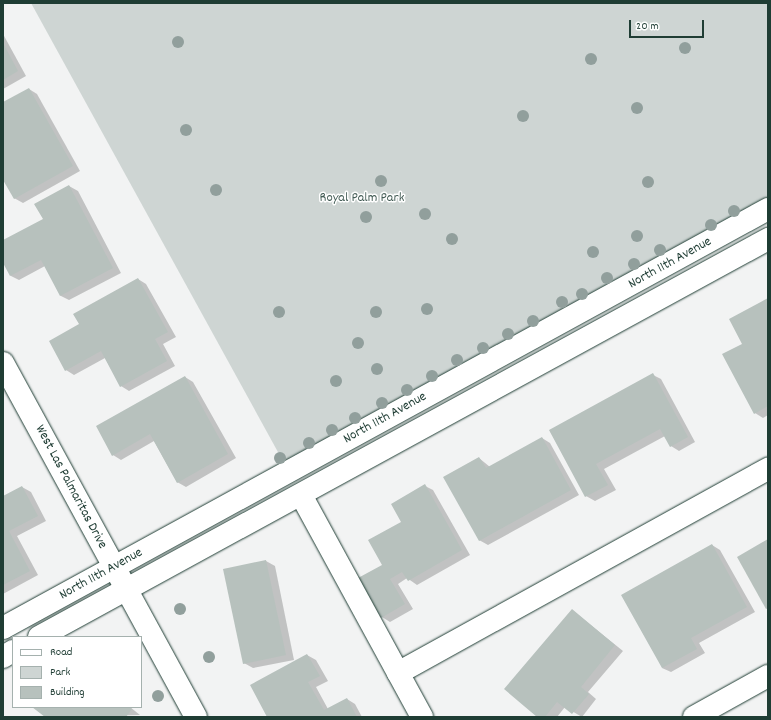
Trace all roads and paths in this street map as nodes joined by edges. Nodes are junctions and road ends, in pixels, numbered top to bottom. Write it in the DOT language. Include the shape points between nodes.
graph roads {
  1 [pos="768,209"];
  2 [pos="768,239"];
  3 [pos="3,363"];
  4 [pos="768,469"];
  5 [pos="301,495"];
  6 [pos="114,567"];
  7 [pos="126,590"];
  8 [pos="3,628"];
  9 [pos="41,636"];
  10 [pos="12,652"];
  11 [pos="3,657"];
  12 [pos="398,673"];
  13 [pos="768,676"];
  14 [pos="196,717"];
  15 [pos="422,717"];
  16 [pos="694,717"];
  1 -- 6 [label="street, North 11th Avenue"];
  2 -- 5 [label="street, North 11th Avenue"];
  3 -- 6 [label="street, West Las Palmaritas Drive"];
  4 -- 12 [label="street"];
  5 -- 7 [label="street, North 11th Avenue"];
  5 -- 12 [label="street"];
  6 -- 7 [label="street, West Las Palmaritas Drive"];
  6 -- 8 [label="street, North 11th Avenue"];
  7 -- 9 [label="street, North 11th Avenue"];
  7 -- 14 [label="street, West Las Palmaritas Drive"];
  10 -- 11 [label="street"];
  12 -- 15 [label="street"];
  13 -- 16 [label="street"];
}
